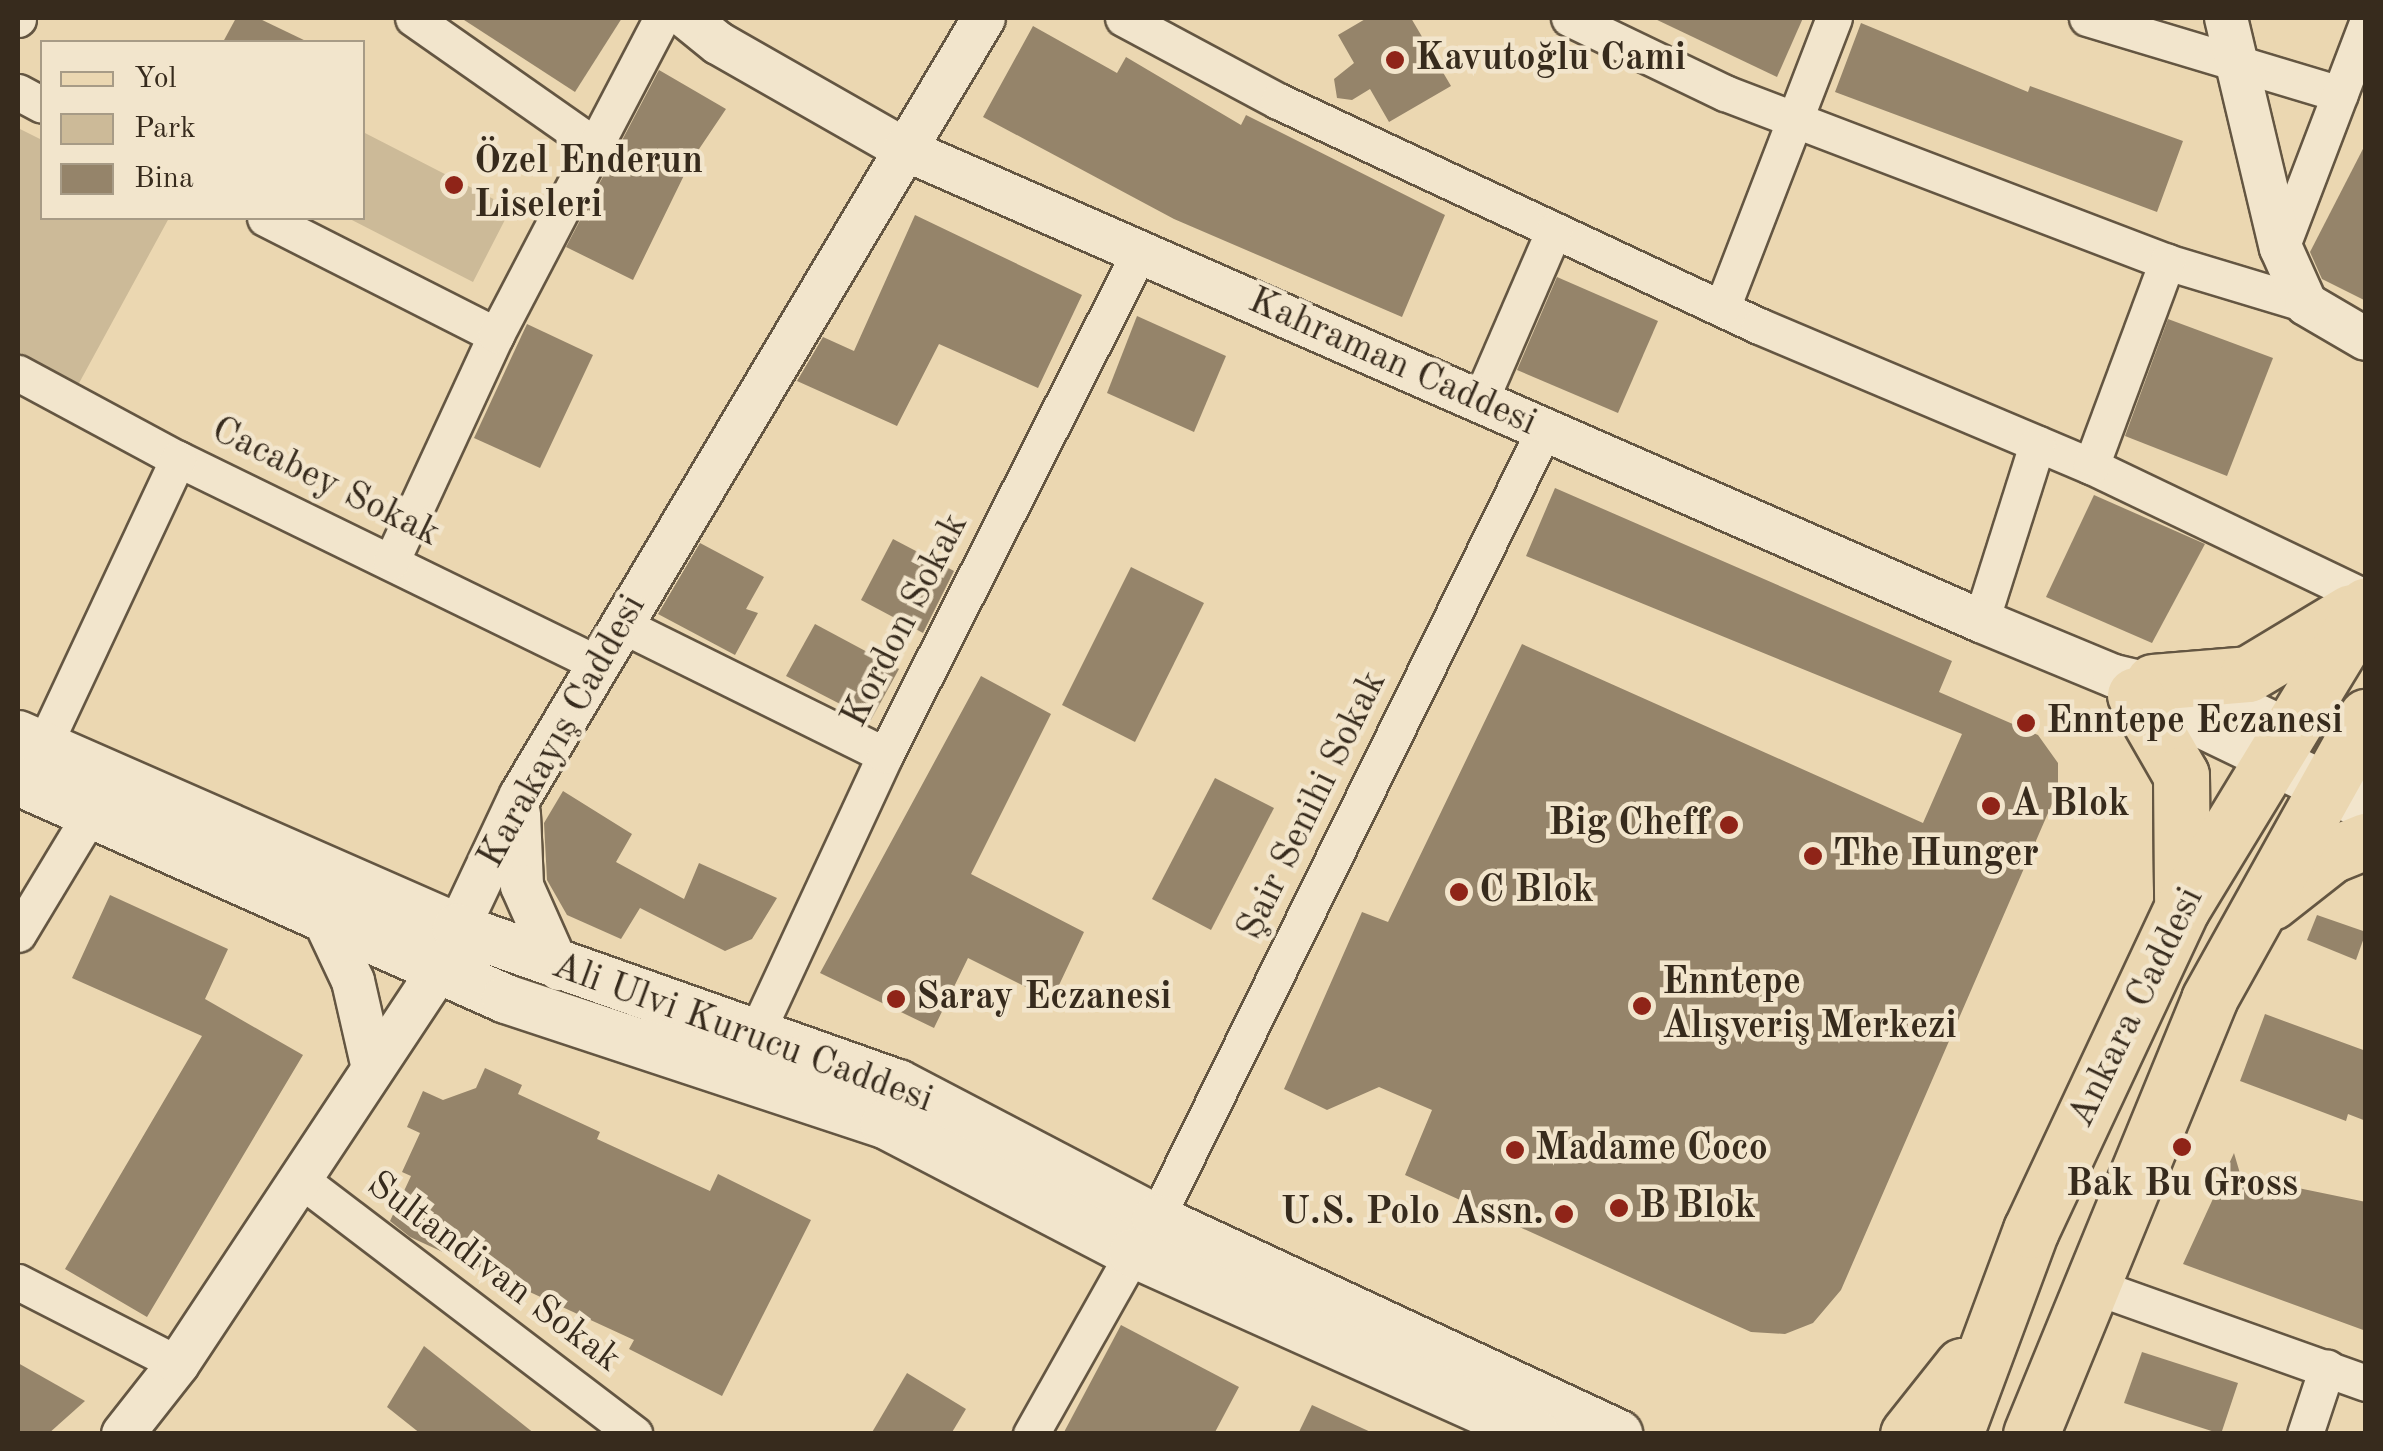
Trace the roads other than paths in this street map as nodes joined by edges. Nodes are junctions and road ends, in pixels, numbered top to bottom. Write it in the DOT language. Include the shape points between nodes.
graph roads {
  1 [pos="413,18"];
  2 [pos="662,18"];
  3 [pos="686,18"];
  4 [pos="984,18"];
  5 [pos="1123,18"];
  6 [pos="1569,18"];
  7 [pos="1834,18"];
  8 [pos="2087,18"];
  9 [pos="2226,18"];
  10 [pos="2366,25"];
  11 [pos="2238,62"];
  12 [pos="18,92"];
  13 [pos="2340,94"];
  14 [pos="40,104"];
  15 [pos="1798,121"];
  16 [pos="594,144"];
  17 [pos="904,149"];
  18 [pos="269,220"];
  19 [pos="1554,230"];
  20 [pos="2281,248"];
  21 [pos="1139,253"];
  22 [pos="2167,262"];
  23 [pos="2306,304"];
  24 [pos="1722,308"];
  25 [pos="496,336"];
  26 [pos="2366,340"];
  27 [pos="18,373"];
  28 [pos="1480,401"];
  29 [pos="1544,430"];
  30 [pos="2037,444"];
  31 [pos="178,460"];
  32 [pos="2091,466"];
  33 [pos="391,562"];
  34 [pos="2366,601"];
  35 [pos="1982,622"];
  36 [pos="622,625"];
  37 [pos="598,664"];
  38 [pos="2134,684"];
  39 [pos="2280,745"];
  40 [pos="26,754"];
  41 [pos="885,755"];
  42 [pos="2353,766"];
  43 [pos="521,795"];
  44 [pos="91,813"];
  45 [pos="2366,841"];
  46 [pos="2182,908"];
  47 [pos="320,914"];
  48 [pos="2246,924"];
  49 [pos="18,934"];
  50 [pos="448,949"];
  51 [pos="559,969"];
  52 [pos="756,1031"];
  53 [pos="373,1068"];
  54 [pos="301,1180"];
  55 [pos="2030,1230"];
  56 [pos="1144,1236"];
  57 [pos="18,1282"];
  58 [pos="2088,1284"];
  59 [pos="178,1364"];
  60 [pos="2327,1368"];
  61 [pos="2366,1382"];
  62 [pos="123,1434"];
  63 [pos="634,1434"];
  64 [pos="1032,1434"];
  65 [pos="1536,1434"];
  66 [pos="1618,1434"];
  67 [pos="1908,1434"];
  68 [pos="1956,1434"];
  69 [pos="2031,1434"];
  70 [pos="2305,1434"];
  1 -- 16 [label="street"];
  2 -- 16 [label="street"];
  3 -- 17 [label="street, Kahraman Caddesi" via="718,44"];
  4 -- 17 [label="street, Karakayış Caddesi"];
  5 -- 19 [label="street" via="1278,100"];
  6 -- 15 [label="street"];
  7 -- 15 [label="street"];
  8 -- 11 [label="street"];
  9 -- 11 [label="street"];
  10 -- 13 [label="street"];
  11 -- 13 [label="street"];
  11 -- 20 [label="street"];
  12 -- 14 [label="street"];
  13 -- 20 [label="street"];
  15 -- 22 [label="street"];
  15 -- 24 [label="street"];
  16 -- 25 [label="street"];
  17 -- 21 [label="street, Kahraman Caddesi"];
  17 -- 36 [label="street, Karakayış Caddesi"];
  18 -- 25 [label="street"];
  19 -- 24 [label="street"];
  19 -- 28 [label="street"];
  20 -- 23 [label="street"];
  21 -- 28 [label="street, Kahraman Caddesi"];
  21 -- 41 [label="street, Kordon Sokak"];
  22 -- 23 [label="street"];
  22 -- 32 [label="street"];
  23 -- 26 [label="street"];
  24 -- 30 [label="street"];
  25 -- 33 [label="street"];
  27 -- 31 [label="street, Cacabey Sokak"];
  28 -- 29 [label="street, Kahraman Caddesi"];
  29 -- 35 [label="street, Kahraman Caddesi"];
  29 -- 56 [label="street, Şair Senihi Sokak"];
  30 -- 32 [label="street"];
  30 -- 35 [label="street"];
  31 -- 33 [label="street, Cacabey Sokak"];
  31 -- 40 [label="street"];
  32 -- 34 [label="street"];
  33 -- 37 [label="street, Cacabey Sokak"];
  34 -- 38 [label="main road" via="2248,674"];
  34 -- 39 [label="main road, Ankara Caddesi"];
  35 -- 38 [label="street, Kahraman Caddesi"];
  36 -- 37 [label="street, Karakayış Caddesi"];
  36 -- 41 [label="street"];
  37 -- 43 [label="street, Karakayış Caddesi"];
  38 -- 39 [label="street, Kahraman Caddesi" via="2232,704"];
  38 -- 46 [label="main road" via="2182,775"];
  39 -- 42 [label="main road"];
  39 -- 46 [label="main road, Ankara Caddesi"];
  40 -- 44 [label="main road, Ali Ulvi Kurucu Caddesi"];
  40 -- 50 [label="main road, Ali Ulvi Kurucu Caddesi"];
  41 -- 52 [label="street, Kordon Sokak"];
  42 -- 48 [label="main road, Ankara Caddesi"];
  43 -- 50 [label="street, Karakayış Caddesi"];
  43 -- 51 [label="street" via="515,848 522,886"];
  44 -- 47 [label="main road, Ali Ulvi Kurucu Caddesi"];
  44 -- 49 [label="street"];
  45 -- 48 [label="main road" via="2331,855"];
  46 -- 55 [label="main road, Ankara Caddesi"];
  47 -- 50 [label="main road, Ali Ulvi Kurucu Caddesi"];
  47 -- 53 [label="street" via="353,982"];
  48 -- 58 [label="main road, Ankara Caddesi" via="2152,1125"];
  50 -- 51 [label="main road, Ali Ulvi Kurucu Caddesi"];
  50 -- 53 [label="street, Karakayış Caddesi"];
  50 -- 56 [label="main road, Ali Ulvi Kurucu Caddesi" via="506,999 885,1124"];
  51 -- 52 [label="main road, Ali Ulvi Kurucu Caddesi"];
  52 -- 56 [label="main road, Ali Ulvi Kurucu Caddesi" via="898,1084"];
  53 -- 54 [label="street, Karakayış Caddesi"];
  54 -- 59 [label="street, Karakayış Caddesi"];
  54 -- 63 [label="street, Sultandivan Sokak"];
  55 -- 67 [label="main road" via="1987,1325"];
  55 -- 68 [label="main road, Ankara Caddesi"];
  56 -- 64 [label="street, Şair Senihi Sokak"];
  56 -- 65 [label="main road, Ali Ulvi Kurucu Caddesi"];
  56 -- 66 [label="main road, Ali Ulvi Kurucu Caddesi"];
  57 -- 59 [label="street"];
  58 -- 60 [label="street"];
  58 -- 69 [label="main road, Ankara Caddesi"];
  59 -- 62 [label="street, Karakayış Caddesi"];
  60 -- 61 [label="street"];
  60 -- 70 [label="street"];
}
